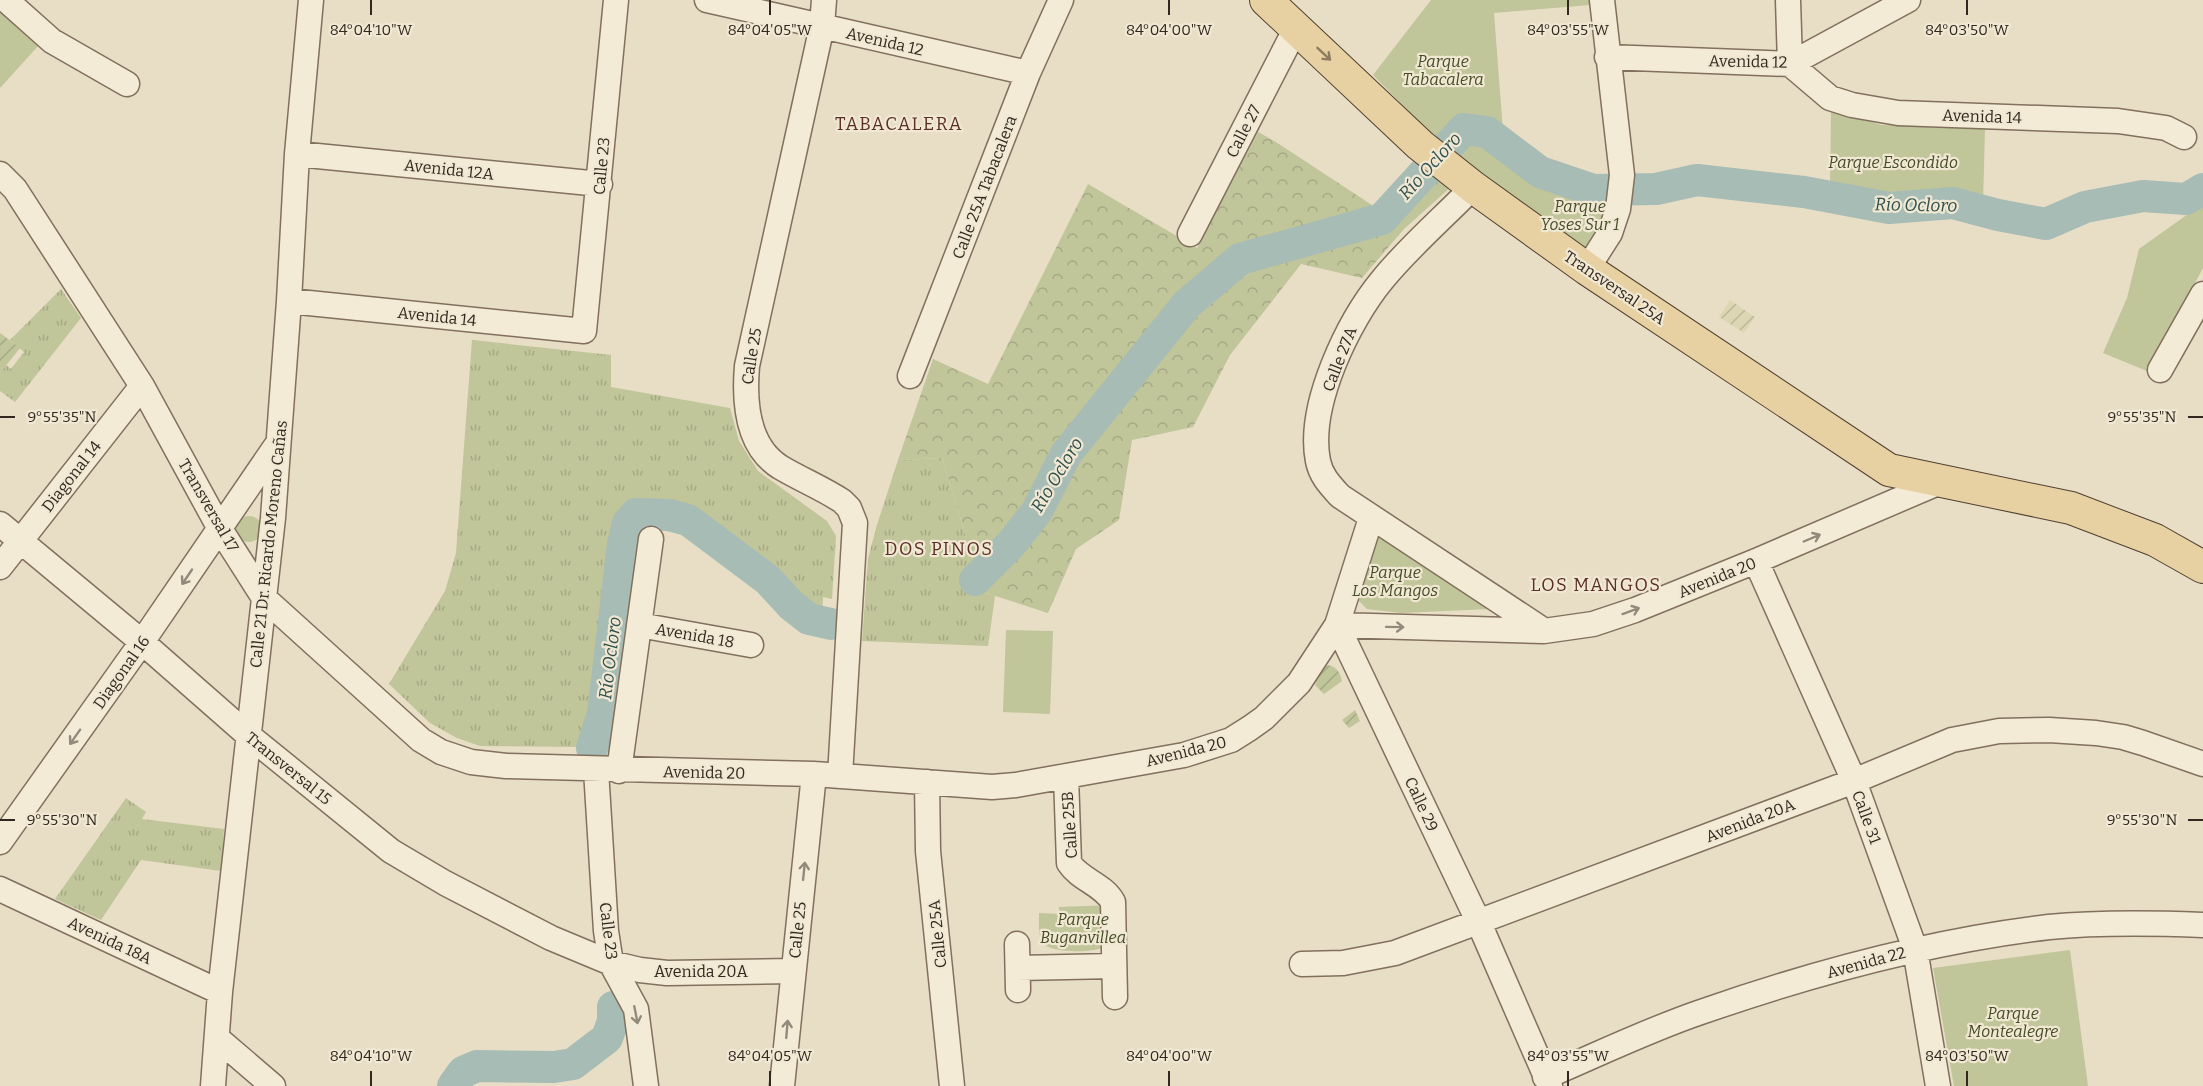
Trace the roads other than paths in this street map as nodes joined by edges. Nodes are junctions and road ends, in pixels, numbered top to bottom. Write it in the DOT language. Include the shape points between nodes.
graph roads {
  1 [pos="6,0"];
  2 [pos="311,0"];
  3 [pos="616,0"];
  4 [pos="707,0"];
  5 [pos="824,0"];
  6 [pos="1061,0"];
  7 [pos="1266,0"];
  8 [pos="1602,0"];
  9 [pos="1788,0"];
  10 [pos="1908,0"];
  11 [pos="822,26"];
  12 [pos="1296,28"];
  13 [pos="1607,57"];
  14 [pos="1791,64"];
  15 [pos="1028,73"];
  16 [pos="127,84"];
  17 [pos="2184,137"];
  18 [pos="297,154"];
  19 [pos="0,174"];
  20 [pos="600,184"];
  21 [pos="1471,185"];
  22 [pos="1190,234"];
  23 [pos="1587,269"];
  24 [pos="2203,294"];
  25 [pos="290,301"];
  26 [pos="584,331"];
  27 [pos="2160,370"];
  28 [pos="910,376"];
  29 [pos="142,386"];
  30 [pos="279,441"];
  31 [pos="1889,470"];
  32 [pos="1940,482"];
  33 [pos="202,495"];
  34 [pos="239,500"];
  35 [pos="1882,508"];
  36 [pos="1371,518"];
  37 [pos="0,524"];
  38 [pos="220,529"];
  39 [pos="651,539"];
  40 [pos="20,541"];
  41 [pos="1756,561"];
  42 [pos="0,567"];
  43 [pos="2203,567"];
  44 [pos="264,598"];
  45 [pos="1337,625"];
  46 [pos="639,626"];
  47 [pos="1544,631"];
  48 [pos="142,642"];
  49 [pos="751,645"];
  50 [pos="248,735"];
  51 [pos="2203,764"];
  52 [pos="608,770"];
  53 [pos="814,774"];
  54 [pos="840,776"];
  55 [pos="1066,776"];
  56 [pos="1854,781"];
  57 [pos="927,782"];
  58 [pos="0,842"];
  59 [pos="0,889"];
  60 [pos="1479,923"];
  61 [pos="2203,925"];
  62 [pos="1915,949"];
  63 [pos="611,963"];
  64 [pos="1302,964"];
  65 [pos="1114,966"];
  66 [pos="1017,967"];
  67 [pos="792,971"];
  68 [pos="220,992"];
  69 [pos="1115,998"];
  70 [pos="217,1038"];
  71 [pos="1547,1081"];
  72 [pos="213,1086"];
  73 [pos="273,1086"];
  74 [pos="646,1086"];
  75 [pos="782,1086"];
  76 [pos="952,1086"];
  77 [pos="1938,1086"];
  1 -- 16 [label="street" via="52,41"];
  2 -- 18 [label="street, Calle 21 Dr. Ricardo Moreno Cañas"];
  3 -- 20 [label="street, Calle 23"];
  4 -- 11 [label="street, Avenida 12"];
  5 -- 11 [label="street, Calle 25"];
  6 -- 15 [label="street, Calle 25A Tabacalera"];
  7 -- 12 [label="main road, Transversal 25A"];
  8 -- 13 [label="street"];
  9 -- 14 [label="street"];
  10 -- 14 [label="street, Avenida 12"];
  11 -- 15 [label="street, Avenida 12"];
  11 -- 54 [label="street, Calle 25" via="747,366 746,400 756,439 772,460 832,494 849,508 855,523"];
  12 -- 21 [label="main road, Transversal 25A, one-way" via="1420,145"];
  12 -- 22 [label="street, Calle 27"];
  13 -- 14 [label="street, Avenida 12"];
  13 -- 23 [label="street" via="1622,175 1610,233"];
  14 -- 17 [label="street, Avenida 14" via="1830,98 1852,105 1898,113 2118,121 2166,128"];
  15 -- 28 [label="street, Calle 25A Tabacalera"];
  18 -- 20 [label="street, Avenida 12A"];
  18 -- 25 [label="street, Calle 21 Dr. Ricardo Moreno Cañas"];
  19 -- 29 [label="street, Transversal 17" via="15,189"];
  20 -- 26 [label="street, Calle 23"];
  21 -- 23 [label="main road, Transversal 25A"];
  21 -- 36 [label="street, Calle 27A" via="1383,279 1355,317 1319,411 1318,461 1324,478 1340,496"];
  23 -- 31 [label="main road, Transversal 25A"];
  24 -- 27 [label="street"];
  25 -- 26 [label="street, Avenida 14"];
  25 -- 30 [label="street, Calle 21 Dr. Ricardo Moreno Cañas"];
  29 -- 33 [label="street, Transversal 17"];
  29 -- 40 [label="street, Diagonal 14"];
  30 -- 34 [label="street, Diagonal 16"];
  30 -- 44 [label="street, Calle 21 Dr. Ricardo Moreno Cañas"];
  31 -- 32 [label="main road, Transversal 25A"];
  31 -- 35 [label="street" via="1890,489"];
  32 -- 35 [label="street, Avenida 20"];
  32 -- 43 [label="main road" via="2070,508 2155,540"];
  33 -- 34 [label="street" via="216,500"];
  33 -- 38 [label="street, Transversal 17"];
  34 -- 38 [label="street, Diagonal 16"];
  41 -- 35 [label="street, Avenida 20, one-way"];
  36 -- 45 [label="street"];
  36 -- 47 [label="street, Calle 27A"];
  37 -- 40 [label="street, Transversal 15"];
  38 -- 44 [label="street, Transversal 17"];
  38 -- 48 [label="street, Diagonal 16, one-way"];
  39 -- 46 [label="street, Calle 23"];
  40 -- 42 [label="street, Diagonal 14"];
  40 -- 48 [label="street, Transversal 15"];
  47 -- 41 [label="street, Avenida 20, one-way" via="1614,617"];
  41 -- 56 [label="street, Calle 31"];
  44 -- 50 [label="street, Calle 21 Dr. Ricardo Moreno Cañas"];
  44 -- 52 [label="street, Transversal 17" via="421,740 441,752 471,762 506,766"];
  45 -- 47 [label="street, Avenida 20, one-way"];
  45 -- 55 [label="street, Avenida 20" via="1291,691 1264,718 1231,740 1184,755"];
  45 -- 60 [label="street, Calle 29"];
  46 -- 49 [label="street, Avenida 18"];
  46 -- 52 [label="street, Calle 23"];
  48 -- 50 [label="street, Transversal 15"];
  48 -- 58 [label="street, Diagonal 16, one-way"];
  50 -- 63 [label="street, Transversal 15" via="391,851 551,938"];
  50 -- 68 [label="street, Calle 21 Dr. Ricardo Moreno Cañas"];
  51 -- 56 [label="street, Avenida 20A" via="2123,737 2049,730 1999,731 1952,740"];
  52 -- 53 [label="street, Avenida 20"];
  52 -- 63 [label="street, Calle 23" via="606,931"];
  53 -- 54 [label="street, Avenida 20"];
  67 -- 53 [label="street, Calle 25, one-way"];
  54 -- 57 [label="street, Avenida 20"];
  55 -- 57 [label="street, Avenida 20" via="992,787"];
  55 -- 65 [label="street, Calle 25B" via="1069,863 1113,902"];
  56 -- 60 [label="street, Avenida 20A"];
  56 -- 62 [label="street, Calle 31"];
  57 -- 76 [label="street, Calle 25A" via="928,850"];
  59 -- 68 [label="street, Avenida 18A"];
  60 -- 64 [label="street, Avenida 20A" via="1395,953 1343,963"];
  60 -- 71 [label="street, Calle 29"];
  61 -- 62 [label="street, Avenida 22" via="2137,922 2049,927"];
  62 -- 71 [label="street, Avenida 22" via="1699,1012"];
  62 -- 77 [label="street, Calle 31"];
  63 -- 67 [label="street, Avenida 20A" via="667,973"];
  63 -- 74 [label="street, Calle 23, one-way" via="636,1009"];
  65 -- 66 [label="street"];
  65 -- 69 [label="street, Calle 25B"];
  75 -- 67 [label="street, Calle 25, one-way"];
  68 -- 70 [label="street, Calle 21 Dr. Ricardo Moreno Cañas"];
  70 -- 72 [label="street, Calle 21 Dr. Ricardo Moreno Cañas"];
  70 -- 73 [label="street"];
}
